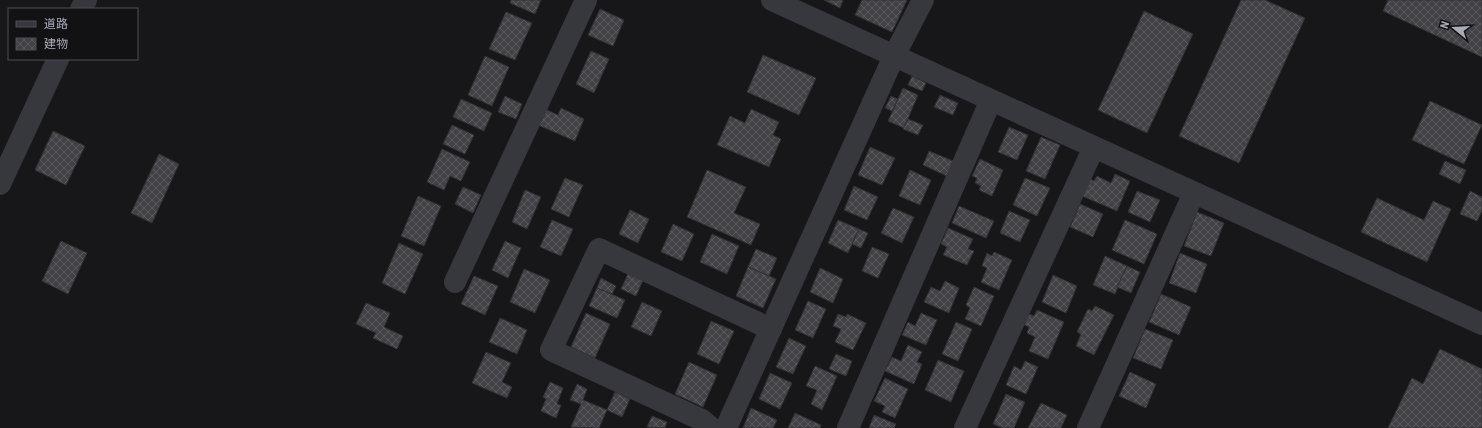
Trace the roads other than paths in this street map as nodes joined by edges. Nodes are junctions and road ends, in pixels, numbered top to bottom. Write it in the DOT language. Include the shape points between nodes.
graph roads {
  1 [pos="586,0"];
  2 [pos="772,0"];
  3 [pos="923,0"];
  4 [pos="894,56"];
  5 [pos="58,60"];
  6 [pos="991,100"];
  7 [pos="1094,147"];
  8 [pos="0,184"];
  9 [pos="1194,193"];
  10 [pos="455,282"];
  11 [pos="1482,324"];
  12 [pos="771,329"];
  13 [pos="711,428"];
  14 [pos="726,428"];
  15 [pos="848,428"];
  16 [pos="965,428"];
  17 [pos="1088,428"];
  1 -- 10 [label="street"];
  2 -- 4 [label="street"];
  3 -- 4 [label="street"];
  4 -- 6 [label="street"];
  4 -- 12 [label="street"];
  5 -- 8 [label="street"];
  6 -- 7 [label="street"];
  6 -- 15 [label="street"];
  7 -- 9 [label="street"];
  7 -- 16 [label="street"];
  9 -- 11 [label="street"];
  9 -- 17 [label="street"];
  12 -- 13 [label="street" via="599,249 551,350 702,420"];
  12 -- 14 [label="street"];
}
